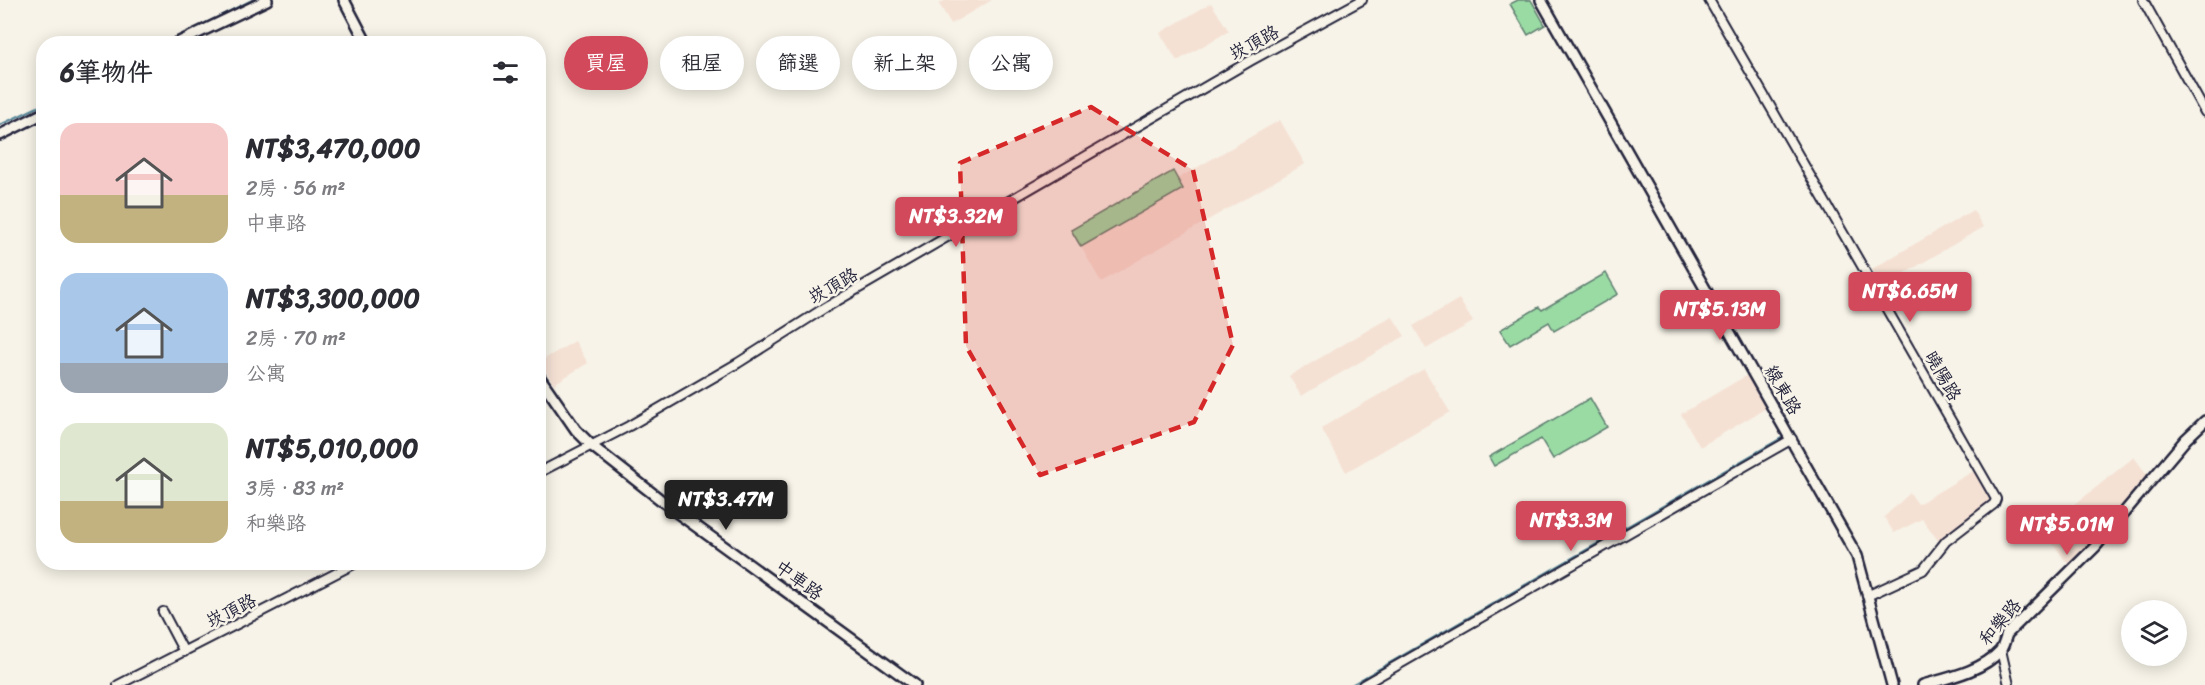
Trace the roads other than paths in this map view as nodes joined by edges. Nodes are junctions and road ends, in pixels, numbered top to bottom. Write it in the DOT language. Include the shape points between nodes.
graph roads {
  1 [pos="267,0"];
  2 [pos="344,0"];
  3 [pos="1362,0"];
  4 [pos="1541,0"];
  5 [pos="1709,0"];
  6 [pos="2143,0"];
  7 [pos="192,36"];
  8 [pos="363,36"];
  9 [pos="2205,112"];
  10 [pos="36,116"];
  11 [pos="0,135"];
  12 [pos="546,387"];
  13 [pos="2205,421"];
  14 [pos="1792,439"];
  15 [pos="592,446"];
  16 [pos="546,469"];
  17 [pos="343,570"];
  18 [pos="1867,596"];
  19 [pos="164,612"];
  20 [pos="2001,650"];
  21 [pos="184,652"];
  22 [pos="118,685"];
  23 [pos="915,685"];
  24 [pos="1363,685"];
  25 [pos="1892,685"];
  26 [pos="1923,685"];
  27 [pos="2009,685"];
  1 -- 7 [label="street"];
  2 -- 8 [label="street"];
  3 -- 15 [label="street, 崁頂路"];
  4 -- 14 [label="street, 線東路"];
  5 -- 18 [label="street, 曉陽路" via="1996,499 1946,540 1923,570"];
  6 -- 9 [label="street"];
  10 -- 11 [label="street"];
  12 -- 15 [label="street, 中車路"];
  13 -- 20 [label="street, 和樂路" via="2095,547 2007,634"];
  14 -- 18 [label="street, 線東路" via="1857,556"];
  14 -- 24 [label="street"];
  15 -- 16 [label="street, 崁頂路"];
  15 -- 23 [label="street, 中車路"];
  17 -- 21 [label="street, 崁頂路"];
  18 -- 25 [label="street, 線東路"];
  19 -- 21 [label="street"];
  20 -- 26 [label="street, 和樂路" via="1975,668"];
  20 -- 27 [label="street"];
  21 -- 22 [label="street, 崁頂路"];
}
